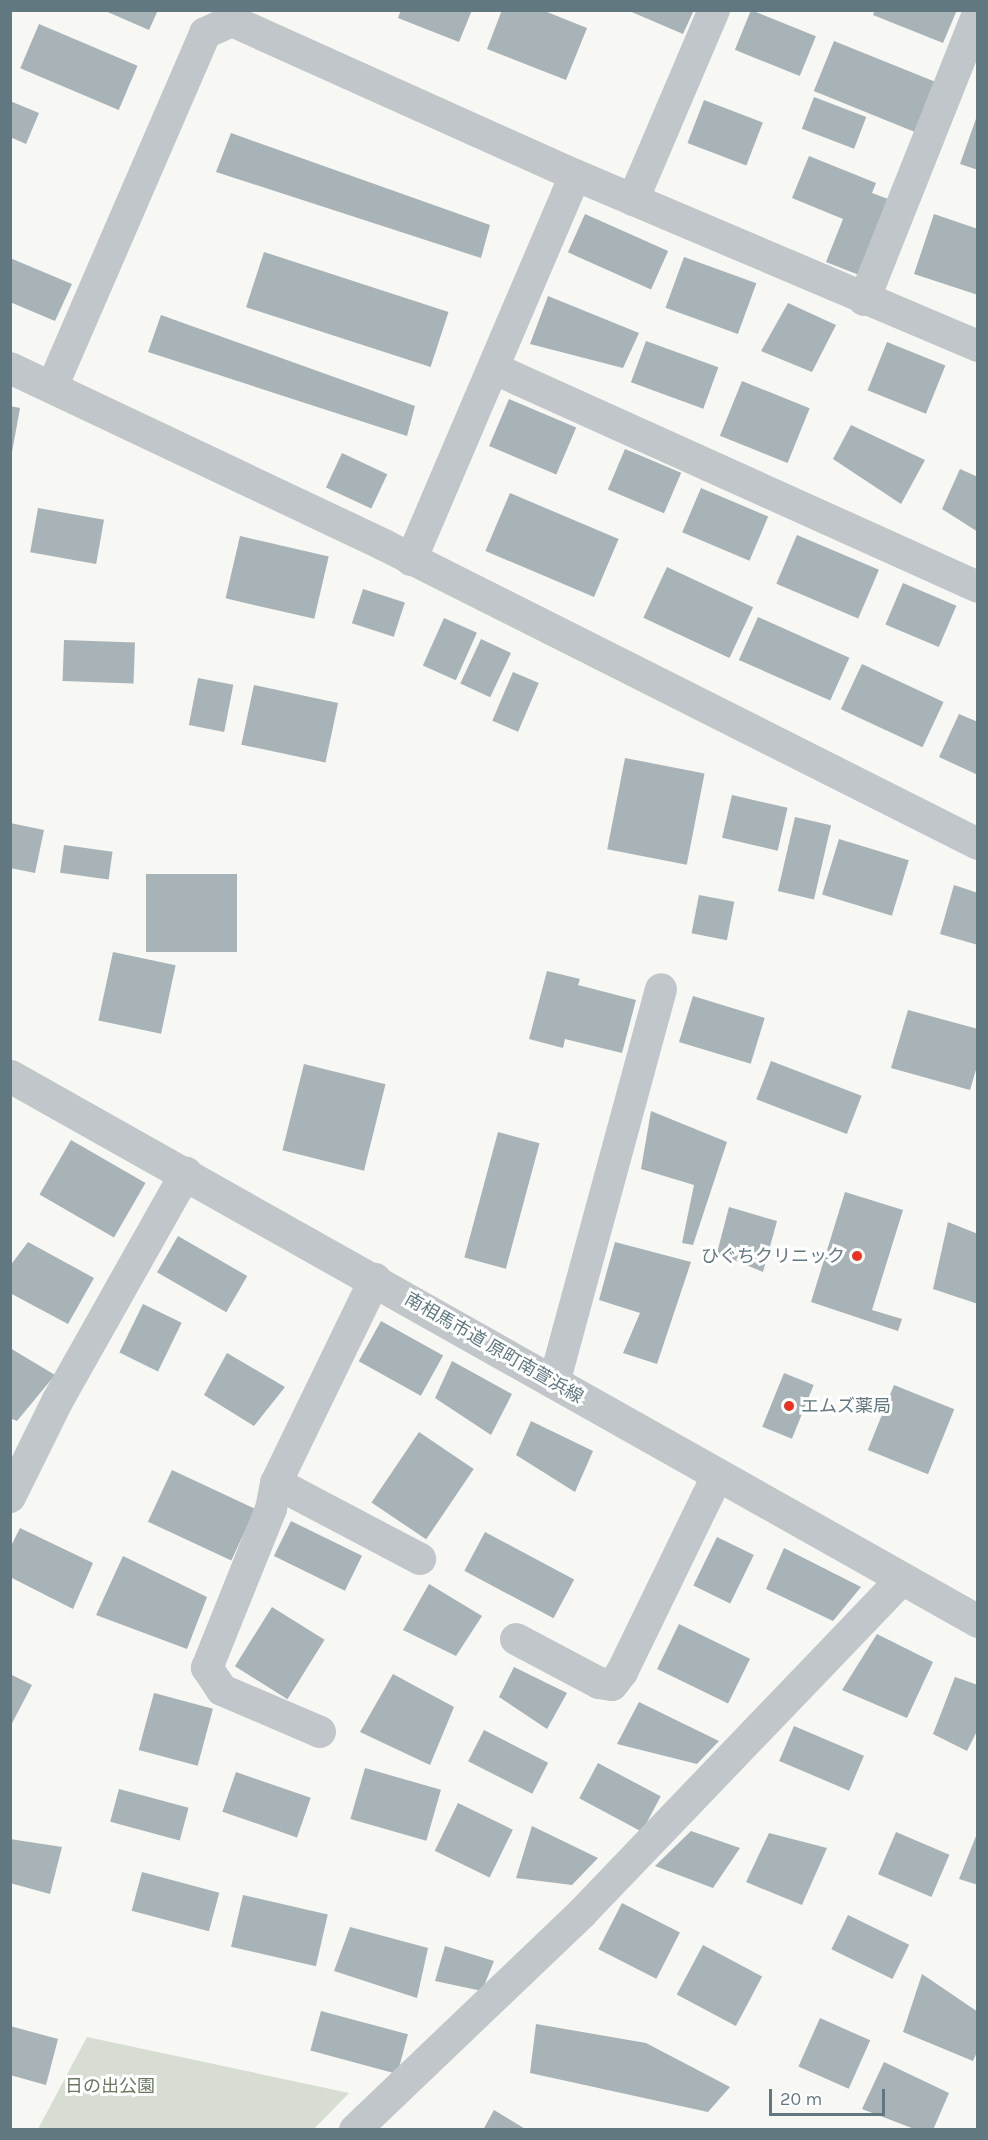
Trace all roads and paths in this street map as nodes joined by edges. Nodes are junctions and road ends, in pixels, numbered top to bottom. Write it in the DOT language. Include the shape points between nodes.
graph roads {
  1 [pos="714,10"];
  2 [pos="978,14"];
  3 [pos="575,175"];
  4 [pos="633,200"];
  5 [pos="864,300"];
  6 [pos="978,346"];
  7 [pos="10,368"];
  8 [pos="495,369"];
  9 [pos="53,385"];
  10 [pos="411,560"];
  11 [pos="978,587"];
  12 [pos="978,844"];
  13 [pos="661,989"];
  14 [pos="10,1076"];
  15 [pos="186,1173"];
  16 [pos="375,1279"];
  17 [pos="554,1383"];
  18 [pos="717,1476"];
  19 [pos="276,1483"];
  20 [pos="10,1497"];
  21 [pos="420,1559"];
  22 [pos="902,1579"];
  23 [pos="978,1621"];
  24 [pos="516,1639"];
  25 [pos="320,1732"];
  26 [pos="356,2130"];
  1 -- 4 [label="street"];
  2 -- 5 [label="street"];
  3 -- 4 [label="street"];
  3 -- 8 [label="street"];
  3 -- 9 [label="street" via="232,21 205,33"];
  4 -- 5 [label="street"];
  5 -- 6 [label="street"];
  7 -- 9 [label="street"];
  8 -- 10 [label="street"];
  8 -- 11 [label="street"];
  9 -- 10 [label="street"];
  10 -- 12 [label="street"];
  13 -- 17 [label="street"];
  14 -- 15 [label="street, 南相馬市道 原町南萱浜線"];
  15 -- 16 [label="street, 南相馬市道 原町南萱浜線"];
  15 -- 20 [label="street" via="58,1400"];
  16 -- 17 [label="street, 南相馬市道 原町南萱浜線"];
  16 -- 19 [label="street"];
  17 -- 18 [label="street, 南相馬市道 原町南萱浜線"];
  18 -- 22 [label="street, 南相馬市道 原町南萱浜線"];
  18 -- 24 [label="street" via="622,1672 612,1684 599,1683"];
  19 -- 21 [label="street"];
  19 -- 25 [label="street" via="271,1509 207,1668 222,1690"];
  22 -- 23 [label="street, 南相馬市道 原町南萱浜線"];
  22 -- 26 [label="street" via="582,1913"];
}
